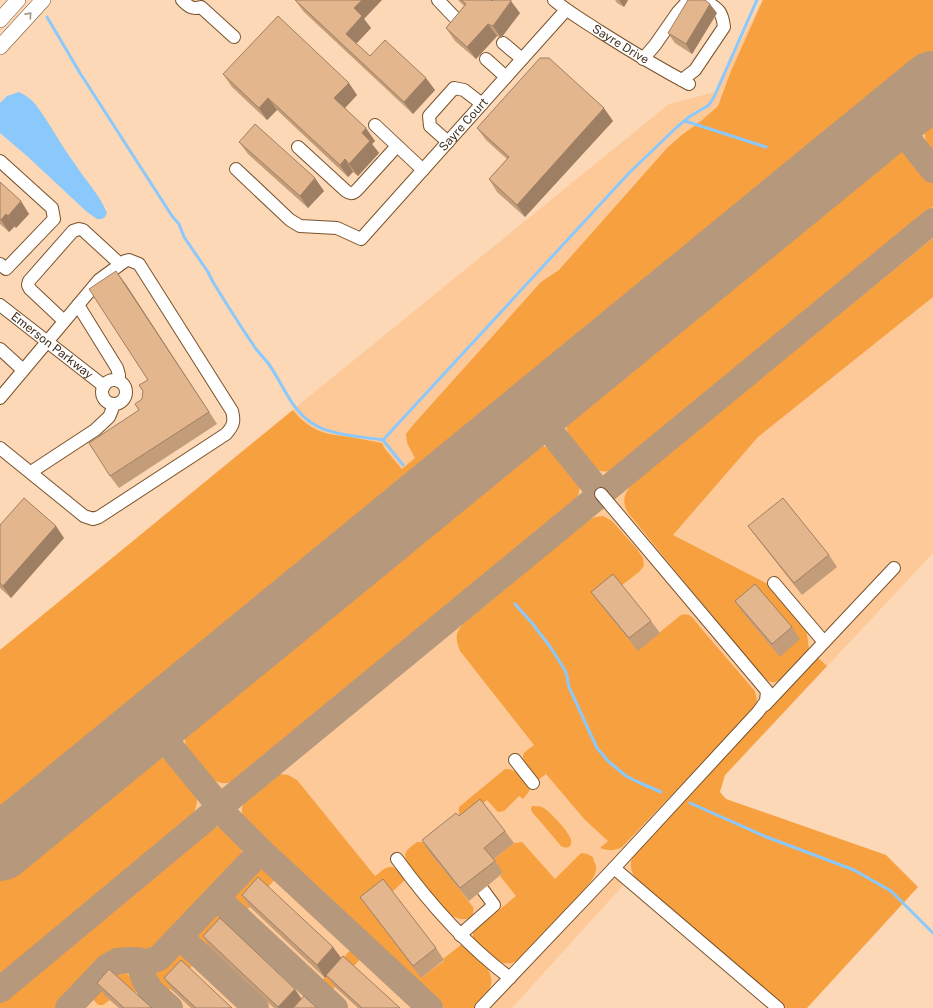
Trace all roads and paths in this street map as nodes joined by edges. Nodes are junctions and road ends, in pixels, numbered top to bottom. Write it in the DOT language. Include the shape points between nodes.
graph roads {
  1 [pos="18,0"];
  2 [pos="43,0"];
  3 [pos="182,0"];
  4 [pos="438,0"];
  5 [pos="554,0"];
  6 [pos="689,0"];
  7 [pos="704,0"];
  8 [pos="566,10"];
  9 [pos="1,18"];
  10 [pos="459,22"];
  11 [pos="15,30"];
  12 [pos="234,37"];
  13 [pos="503,43"];
  14 [pos="0,47"];
  15 [pos="486,59"];
  16 [pos="522,59"];
  17 [pos="643,59"];
  18 [pos="506,77"];
  19 [pos="482,104"];
  20 [pos="374,125"];
  21 [pos="448,142"];
  22 [pos="397,146"];
  23 [pos="298,147"];
  24 [pos="0,161"];
  25 [pos="236,169"];
  26 [pos="423,170"];
  27 [pos="0,264"];
  28 [pos="120,264"];
  29 [pos="0,305"];
  30 [pos="78,305"];
  31 [pos="64,321"];
  32 [pos="47,341"];
  33 [pos="0,349"];
  34 [pos="23,370"];
  35 [pos="119,381"];
  36 [pos="104,386"];
  37 [pos="0,398"];
  38 [pos="113,404"];
  39 [pos="0,448"];
  40 [pos="30,472"];
  41 [pos="601,494"];
  42 [pos="894,568"];
  43 [pos="774,582"];
  44 [pos="824,642"];
  45 [pos="758,712"];
  46 [pos="515,760"];
  47 [pos="533,783"];
  48 [pos="397,859"];
  49 [pos="614,868"];
  50 [pos="483,890"];
  51 [pos="460,935"];
  52 [pos="510,978"];
  53 [pos="481,1008"];
  54 [pos="778,1008"];
  1 -- 9 [label="main road"];
  11 -- 2 [label="main road, one-way"];
  3 -- 12 [label="street" via="190,8 201,7"];
  4 -- 10 [label="street"];
  5 -- 8 [label="street, Sayre Drive"];
  6 -- 17 [label="street"];
  7 -- 17 [label="street, Sayre Drive" via="720,11 724,27 686,82"];
  8 -- 16 [label="street, Sayre Court"];
  8 -- 17 [label="street, Sayre Drive"];
  9 -- 11 [label="street"];
  11 -- 14 [label="main road"];
  13 -- 16 [label="street"];
  15 -- 18 [label="street"];
  16 -- 18 [label="street, Sayre Court"];
  18 -- 19 [label="street, Sayre Court"];
  19 -- 21 [label="street, Sayre Court"];
  19 -- 21 [label="street" via="464,90 454,88 429,116 430,126"];
  20 -- 22 [label="street"];
  21 -- 26 [label="street, Sayre Court"];
  22 -- 23 [label="street" via="357,190 349,194"];
  22 -- 26 [label="street"];
  24 -- 27 [label="street" via="52,208 54,219 6,269"];
  25 -- 26 [label="street, Sayre Court" via="290,220 300,226 337,228 361,239"];
  28 -- 30 [label="street" via="99,280"];
  28 -- 31 [label="street" via="83,230 73,231 28,285"];
  28 -- 40 [label="street" via="129,260 139,264 232,411 234,417 231,428 220,438 93,519 84,516"];
  29 -- 32 [label="street, Emerson Parkway"];
  30 -- 31 [label="street"];
  30 -- 35 [label="street" via="117,368"];
  31 -- 32 [label="street"];
  32 -- 34 [label="street"];
  32 -- 36 [label="street, Emerson Parkway"];
  33 -- 34 [label="street"];
  34 -- 37 [label="street"];
  35 -- 36 [label="street, Emerson Parkway" via="111,380"];
  35 -- 38 [label="street" via="125,386 125,395 120,403"];
  36 -- 38 [label="street, Emerson Parkway" via="101,390 103,397 106,402"];
  38 -- 40 [label="street" via="109,417 95,430"];
  39 -- 40 [label="street"];
  41 -- 45 [label="street" via="767,691 766,701"];
  42 -- 44 [label="street"];
  43 -- 44 [label="street"];
  44 -- 45 [label="street"];
  45 -- 49 [label="street"];
  46 -- 47 [label="street"];
  48 -- 51 [label="street"];
  49 -- 52 [label="street"];
  49 -- 54 [label="street"];
  50 -- 51 [label="street" via="494,905"];
  51 -- 52 [label="street"];
  52 -- 53 [label="street"];
}
